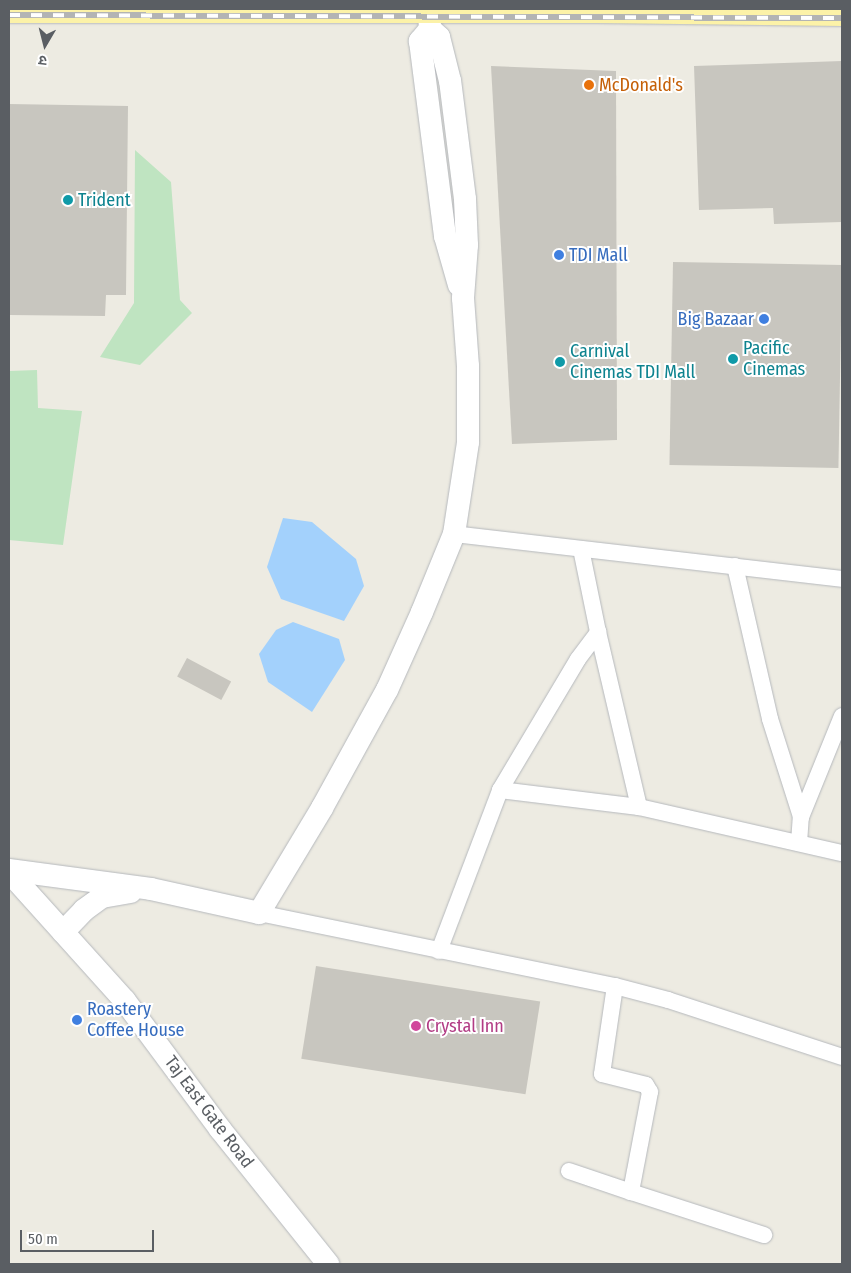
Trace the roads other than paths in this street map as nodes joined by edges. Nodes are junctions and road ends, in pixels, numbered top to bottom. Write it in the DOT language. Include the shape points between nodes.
graph roads {
  1 [pos="9,10"];
  2 [pos="842,13"];
  3 [pos="429,16"];
  4 [pos="454,534"];
  5 [pos="581,548"];
  6 [pos="735,566"];
  7 [pos="842,579"];
  8 [pos="598,632"];
  9 [pos="842,716"];
  10 [pos="500,790"];
  11 [pos="639,807"];
  12 [pos="802,817"];
  13 [pos="799,843"];
  14 [pos="842,853"];
  15 [pos="9,871"];
  16 [pos="151,889"];
  17 [pos="259,913"];
  18 [pos="63,932"];
  19 [pos="439,951"];
  20 [pos="615,986"];
  21 [pos="842,1057"];
  22 [pos="570,1171"];
  23 [pos="631,1192"];
  24 [pos="764,1235"];
  25 [pos="328,1264"];
  1 -- 3 [label="main road"];
  2 -- 3 [label="main road"];
  3 -- 4 [label="main road" via="439,37 450,82 467,245 463,298 468,366 468,442"];
  4 -- 5 [label="street"];
  4 -- 17 [label="main road" via="387,690"];
  5 -- 6 [label="street"];
  5 -- 8 [label="street"];
  6 -- 7 [label="street"];
  6 -- 12 [label="street" via="770,719"];
  8 -- 10 [label="street" via="578,659"];
  8 -- 11 [label="street"];
  9 -- 12 [label="street"];
  10 -- 11 [label="street"];
  10 -- 19 [label="street"];
  11 -- 13 [label="street"];
  12 -- 13 [label="street"];
  13 -- 14 [label="street"];
  15 -- 16 [label="main road"];
  15 -- 18 [label="main road, Taj East Gate Road"];
  16 -- 17 [label="main road"];
  16 -- 18 [label="main road" via="102,897"];
  17 -- 19 [label="street"];
  18 -- 25 [label="main road, Taj East Gate Road" via="125,1001 220,1129"];
  19 -- 20 [label="street"];
  20 -- 21 [label="street"];
  20 -- 23 [label="street" via="602,1074 646,1085 650,1089"];
  22 -- 23 [label="street"];
  23 -- 24 [label="street"];
}
